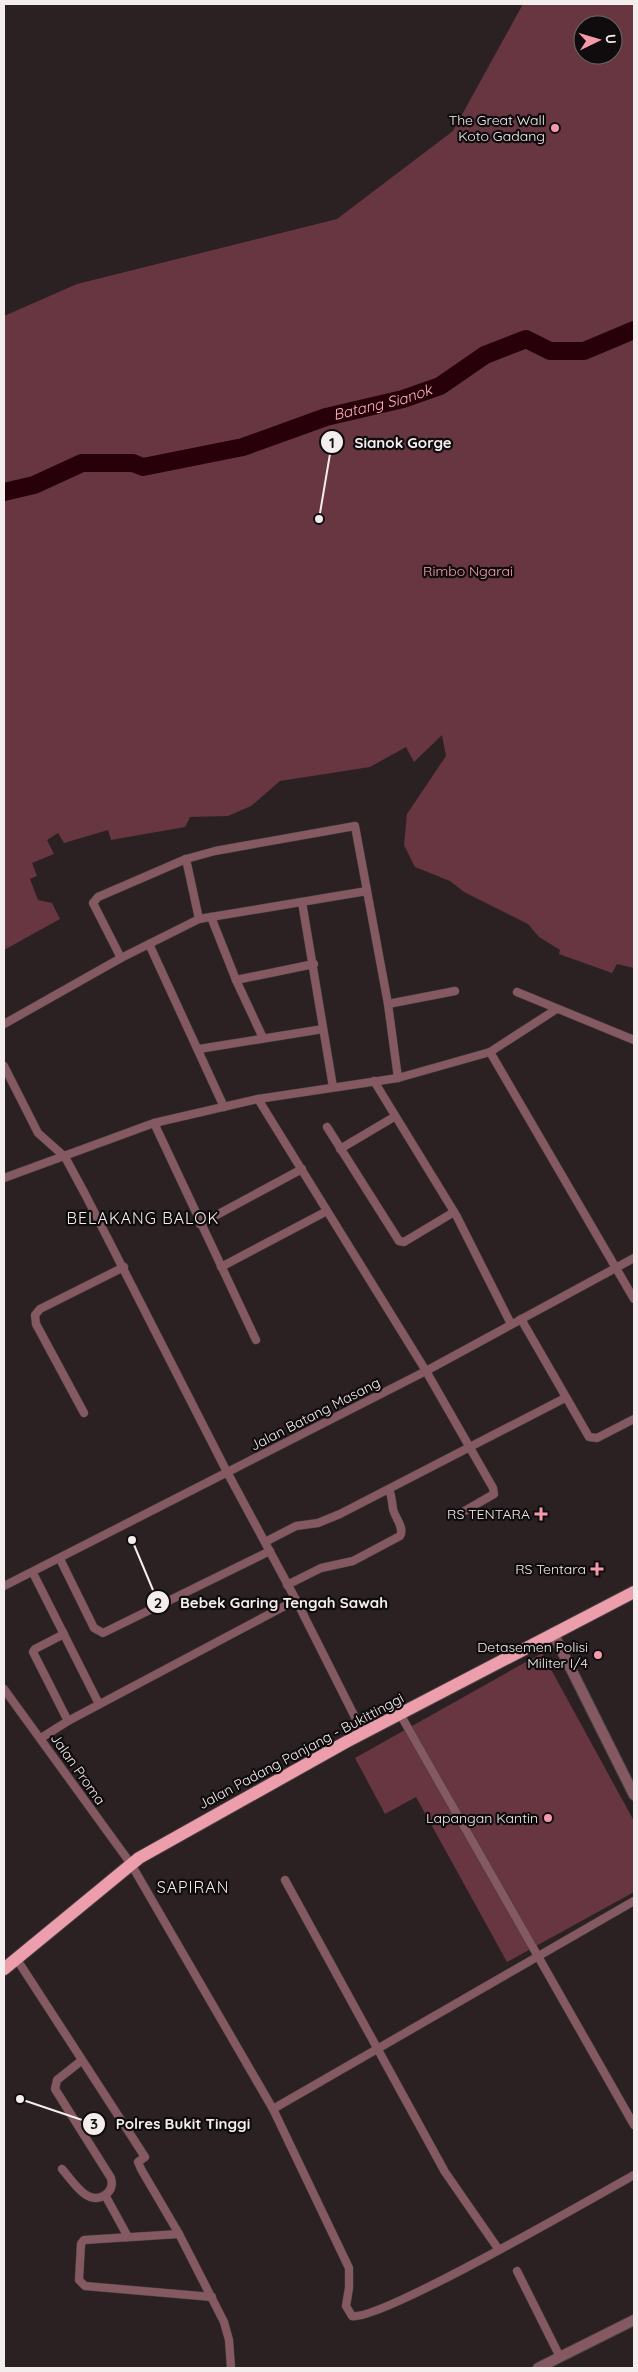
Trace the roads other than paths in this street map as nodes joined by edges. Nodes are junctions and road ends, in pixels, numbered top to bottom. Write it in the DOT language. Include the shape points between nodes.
graph roads {
  1 [pos="186,859"];
  2 [pos="367,891"];
  3 [pos="302,902"];
  4 [pos="211,917"];
  5 [pos="199,919"];
  6 [pos="149,944"];
  7 [pos="121,958"];
  8 [pos="314,964"];
  9 [pos="236,980"];
  10 [pos="455,991"];
  11 [pos="517,992"];
  12 [pos="388,1004"];
  13 [pos="556,1010"];
  14 [pos="4,1024"];
  15 [pos="323,1029"];
  16 [pos="263,1038"];
  17 [pos="634,1040"];
  18 [pos="199,1048"];
  19 [pos="490,1052"];
  20 [pos="4,1066"];
  21 [pos="398,1078"];
  22 [pos="374,1081"];
  23 [pos="332,1087"];
  24 [pos="258,1099"];
  25 [pos="224,1107"];
  26 [pos="394,1117"];
  27 [pos="154,1123"];
  28 [pos="327,1127"];
  29 [pos="340,1149"];
  30 [pos="65,1157"];
  31 [pos="302,1169"];
  32 [pos="4,1178"];
  33 [pos="327,1211"];
  34 [pos="454,1212"];
  35 [pos="200,1224"];
  36 [pos="634,1258"];
  37 [pos="124,1267"];
  38 [pos="221,1267"];
  39 [pos="615,1269"];
  40 [pos="634,1299"];
  41 [pos="521,1319"];
  42 [pos="511,1324"];
  43 [pos="256,1340"];
  44 [pos="426,1371"];
  45 [pos="565,1398"];
  46 [pos="84,1412"];
  47 [pos="634,1419"];
  48 [pos="469,1447"];
  49 [pos="227,1472"];
  50 [pos="389,1489"];
  51 [pos="456,1516"];
  52 [pos="265,1542"];
  53 [pos="270,1551"];
  54 [pos="60,1560"];
  55 [pos="33,1573"];
  56 [pos="288,1585"];
  57 [pos="4,1586"];
  58 [pos="634,1592"];
  59 [pos="296,1600"];
  60 [pos="554,1633"];
  61 [pos="64,1634"];
  62 [pos="4,1689"];
  63 [pos="99,1704"];
  64 [pos="400,1714"];
  65 [pos="68,1721"];
  66 [pos="363,1732"];
  67 [pos="41,1738"];
  68 [pos="634,1795"];
  69 [pos="131,1864"];
  70 [pos="284,1880"];
  71 [pos="634,1901"];
  72 [pos="538,1957"];
  73 [pos="16,1958"];
  74 [pos="4,1969"];
  75 [pos="378,2048"];
  76 [pos="81,2061"];
  77 [pos="273,2108"];
  78 [pos="634,2125"];
  79 [pos="62,2169"];
  80 [pos="634,2175"];
  81 [pos="104,2196"];
  82 [pos="179,2234"];
  83 [pos="128,2236"];
  84 [pos="499,2250"];
  85 [pos="517,2271"];
  86 [pos="212,2297"];
  87 [pos="634,2320"];
  88 [pos="560,2357"];
  89 [pos="231,2368"];
  90 [pos="538,2368"];
  1 -- 2 [label="street" via="229,848 355,826"];
  1 -- 5 [label="street"];
  1 -- 7 [label="street" via="94,899"];
  2 -- 3 [label="street"];
  2 -- 12 [label="street"];
  3 -- 4 [label="street"];
  3 -- 8 [label="street"];
  4 -- 5 [label="street"];
  4 -- 9 [label="street"];
  5 -- 6 [label="street"];
  6 -- 7 [label="street"];
  6 -- 18 [label="street"];
  7 -- 14 [label="street"];
  8 -- 9 [label="street"];
  8 -- 15 [label="street"];
  9 -- 16 [label="street"];
  10 -- 12 [label="street"];
  11 -- 13 [label="street"];
  12 -- 21 [label="street"];
  13 -- 17 [label="street"];
  13 -- 19 [label="street"];
  15 -- 16 [label="street"];
  15 -- 23 [label="street"];
  16 -- 18 [label="street"];
  18 -- 25 [label="street"];
  19 -- 21 [label="street"];
  19 -- 39 [label="street"];
  20 -- 30 [label="street" via="38,1133"];
  21 -- 22 [label="street"];
  22 -- 23 [label="street"];
  22 -- 26 [label="street"];
  23 -- 24 [label="street"];
  24 -- 25 [label="street"];
  24 -- 31 [label="street"];
  25 -- 27 [label="street"];
  26 -- 29 [label="street"];
  26 -- 34 [label="street"];
  27 -- 30 [label="street"];
  27 -- 35 [label="street"];
  28 -- 29 [label="street"];
  29 -- 34 [label="street" via="399,1241 404,1242"];
  30 -- 32 [label="street"];
  30 -- 37 [label="street"];
  31 -- 33 [label="street"];
  31 -- 35 [label="street"];
  33 -- 38 [label="street"];
  33 -- 44 [label="street"];
  34 -- 42 [label="street"];
  35 -- 38 [label="street"];
  36 -- 39 [label="street, Jalan Batang Masang"];
  37 -- 46 [label="street" via="40,1309 35,1315 36,1324"];
  37 -- 49 [label="street"];
  38 -- 43 [label="street"];
  39 -- 40 [label="street"];
  39 -- 41 [label="street, Jalan Batang Masang"];
  41 -- 42 [label="street, Jalan Batang Masang"];
  41 -- 45 [label="street"];
  42 -- 44 [label="street, Jalan Batang Masang"];
  44 -- 48 [label="street"];
  44 -- 49 [label="street, Jalan Batang Masang"];
  45 -- 47 [label="street" via="583,1429 593,1439"];
  45 -- 48 [label="street"];
  48 -- 50 [label="street"];
  48 -- 51 [label="street" via="494,1494"];
  49 -- 52 [label="street"];
  49 -- 54 [label="street, Jalan Batang Masang"];
  50 -- 52 [label="street" via="340,1514 318,1523 296,1526"];
  50 -- 56 [label="street" via="402,1530 400,1536 353,1561 321,1568"];
  52 -- 53 [label="street"];
  53 -- 54 [label="street" via="102,1633 94,1628"];
  53 -- 56 [label="street"];
  54 -- 55 [label="street, Jalan Batang Masang"];
  55 -- 57 [label="street, Jalan Batang Masang"];
  55 -- 61 [label="street"];
  56 -- 59 [label="street"];
  58 -- 60 [label="highway, Jalan Padang Panjang - Bukittinggi"];
  59 -- 63 [label="street"];
  59 -- 66 [label="street"];
  60 -- 64 [label="highway, Jalan Padang Panjang - Bukittinggi"];
  60 -- 68 [label="street"];
  61 -- 63 [label="street"];
  61 -- 65 [label="street" via="33,1652"];
  62 -- 67 [label="street, Jalan Proma"];
  63 -- 65 [label="street"];
  64 -- 66 [label="highway, Jalan Padang Panjang - Bukittinggi"];
  64 -- 72 [label="street"];
  65 -- 67 [label="street"];
  66 -- 69 [label="highway, Jalan Padang Panjang - Bukittinggi"];
  67 -- 69 [label="street, Jalan Proma"];
  69 -- 73 [label="highway, Jalan Padang Panjang - Bukittinggi"];
  69 -- 77 [label="street, Jalan Proma"];
  70 -- 75 [label="street"];
  71 -- 72 [label="street"];
  72 -- 75 [label="street"];
  72 -- 78 [label="street"];
  73 -- 74 [label="highway, Jalan Padang Panjang - Bukittinggi"];
  73 -- 76 [label="street"];
  75 -- 77 [label="street"];
  75 -- 84 [label="street" via="445,2172"];
  76 -- 81 [label="street" via="57,2080 55,2089 111,2178 110,2190"];
  76 -- 82 [label="street" via="145,2157 138,2162 141,2169"];
  77 -- 84 [label="street, Jalan Proma" via="349,2268 346,2306 352,2316 383,2310"];
  79 -- 81 [label="street" via="84,2194 96,2198"];
  80 -- 84 [label="street"];
  81 -- 83 [label="street"];
  82 -- 83 [label="street"];
  82 -- 86 [label="street"];
  83 -- 86 [label="street" via="84,2240 78,2276 81,2284"];
  85 -- 88 [label="street"];
  86 -- 89 [label="street" via="230,2340"];
  87 -- 88 [label="street"];
  88 -- 90 [label="street"];
}
